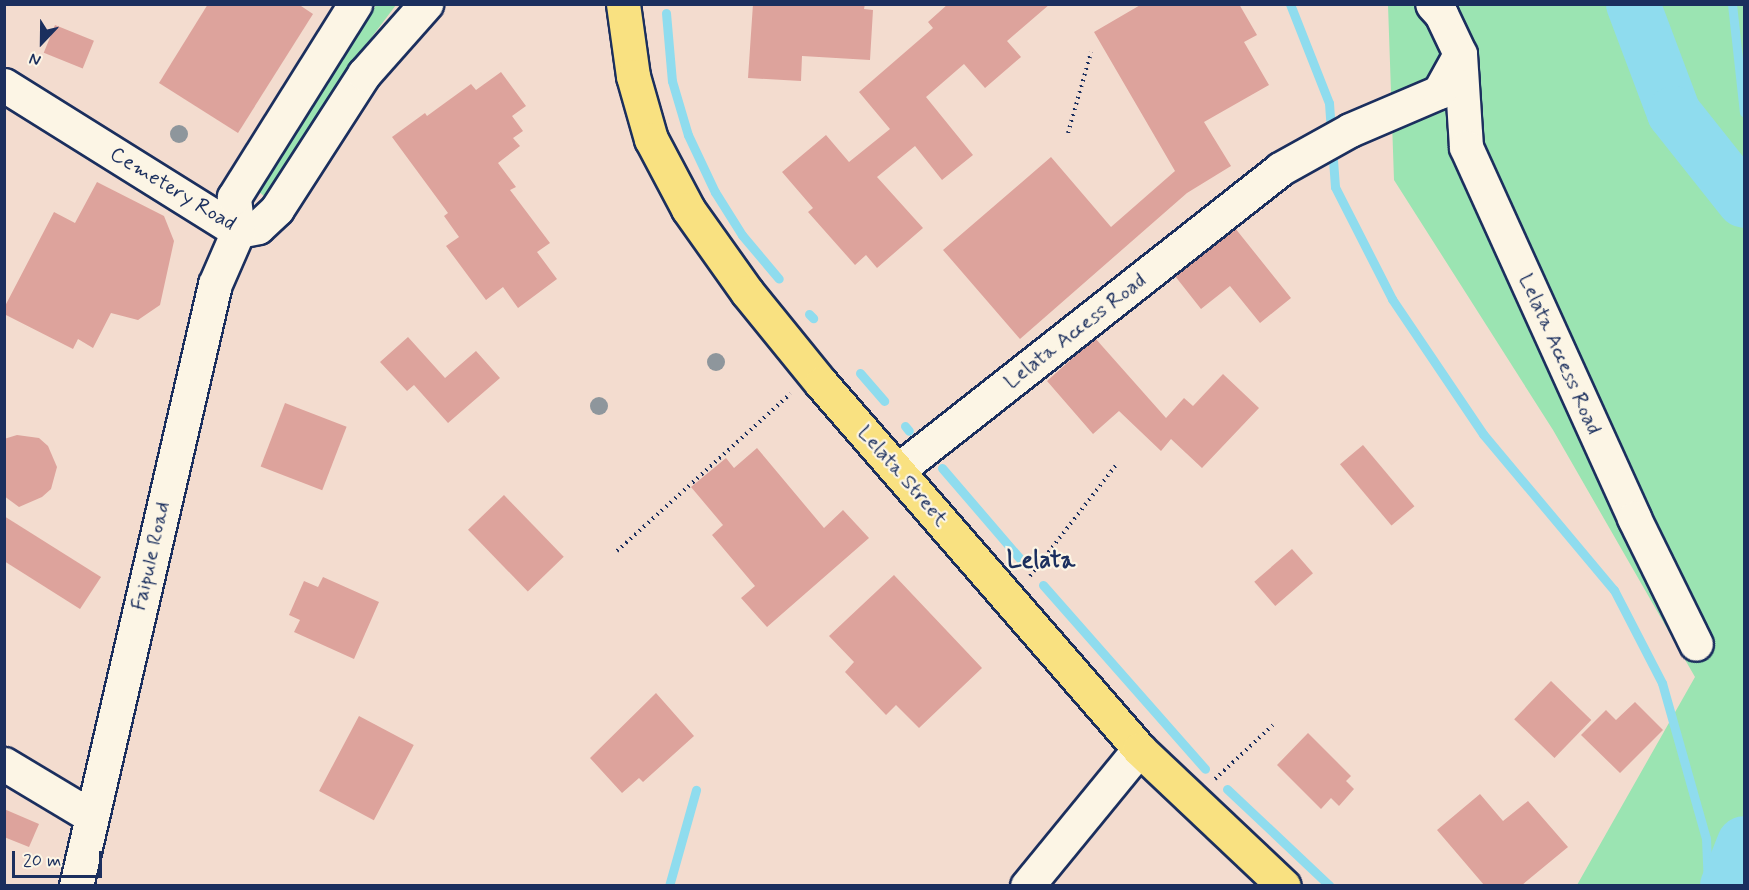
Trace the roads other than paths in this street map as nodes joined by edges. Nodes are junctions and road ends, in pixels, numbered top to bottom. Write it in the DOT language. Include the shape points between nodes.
graph roads {
  1 [pos="355,4"];
  2 [pos="426,4"];
  3 [pos="624,4"];
  4 [pos="1432,4"];
  5 [pos="1460,54"];
  6 [pos="4,85"];
  7 [pos="238,231"];
  8 [pos="898,470"];
  9 [pos="1696,644"];
  10 [pos="1138,749"];
  11 [pos="4,764"];
  12 [pos="92,816"];
  13 [pos="76,885"];
  14 [pos="1027,885"];
  15 [pos="1284,885"];
  1 -- 7 [label="street" via="234,197"];
  2 -- 7 [label="street, Cemetery Road" via="364,74 277,209 258,227"];
  3 -- 8 [label="main road, Lelata Street" via="633,76 651,139 688,209 747,292"];
  4 -- 5 [label="street, Lelata Access Road"];
  5 -- 8 [label="street, Lelata Access Road" via="1439,92 1350,130 1280,170"];
  5 -- 9 [label="street, Lelata Access Road" via="1466,147 1634,518"];
  6 -- 7 [label="street, Cemetery Road"];
  7 -- 12 [label="street, Faipule Road" via="215,284"];
  8 -- 10 [label="main road, Lelata Street"];
  10 -- 14 [label="street"];
  10 -- 15 [label="main road, Lelata Street"];
  11 -- 12 [label="street"];
  12 -- 13 [label="street, Faipule Road"];
}
